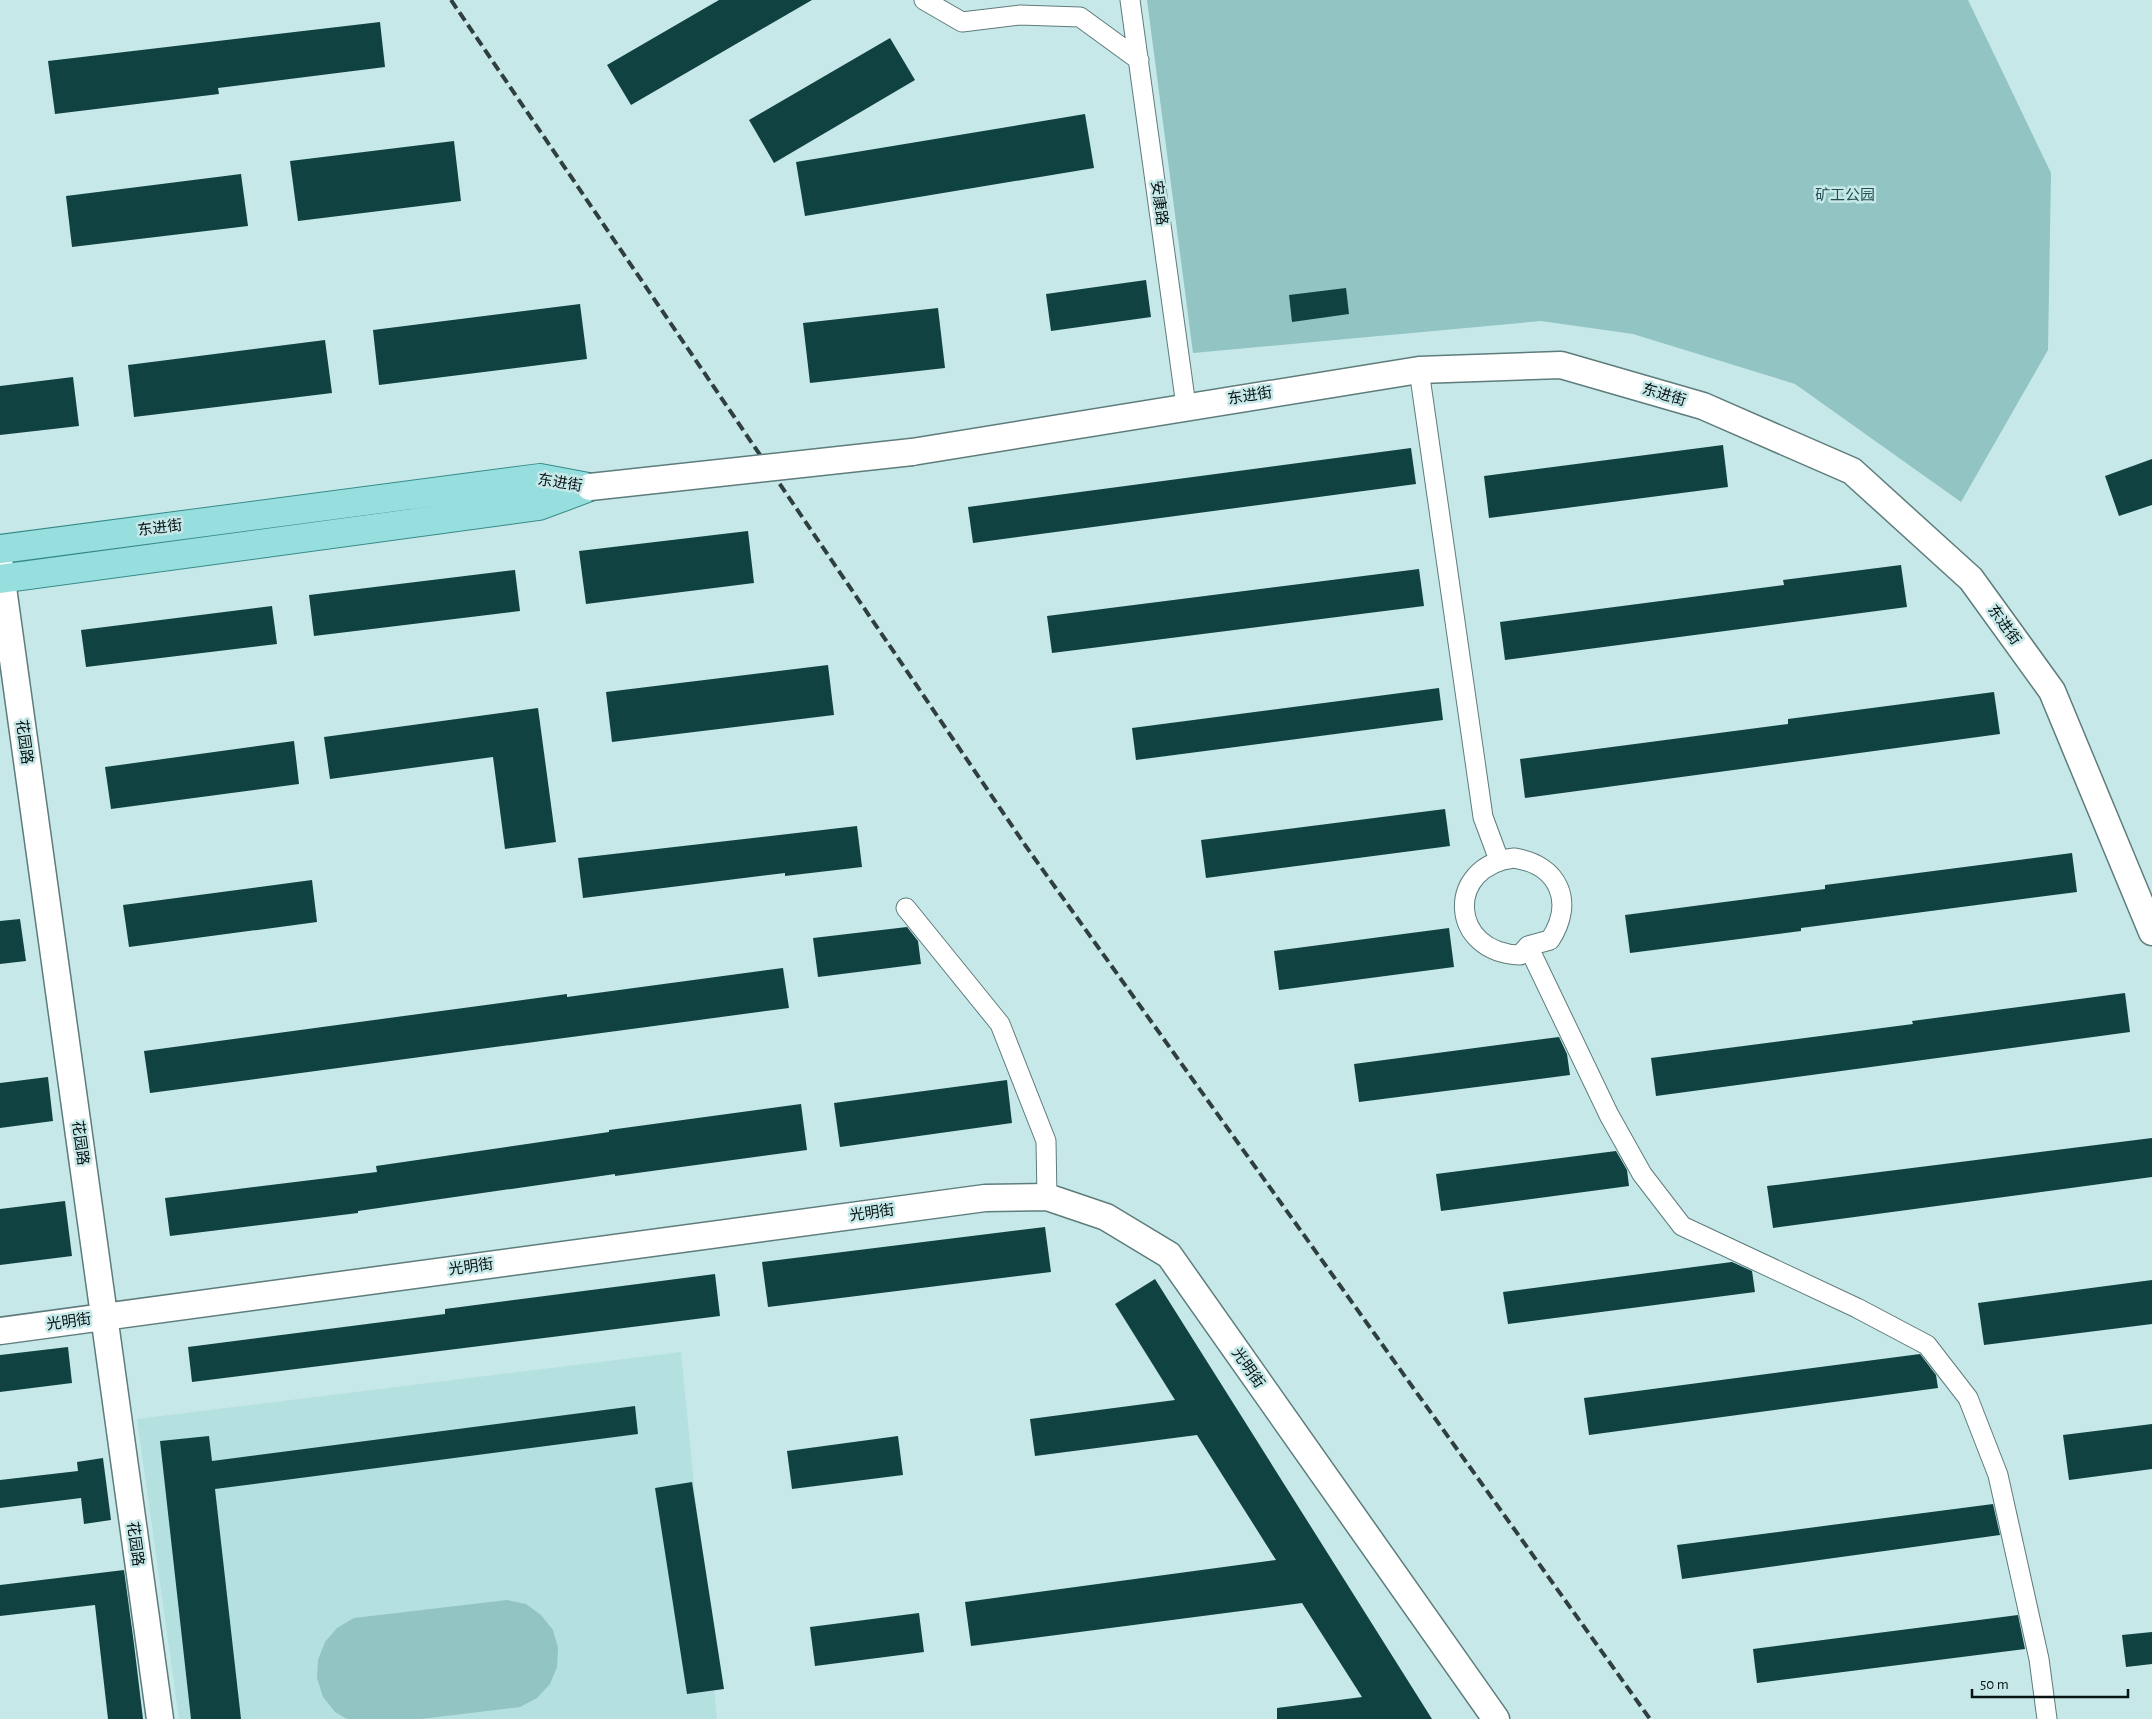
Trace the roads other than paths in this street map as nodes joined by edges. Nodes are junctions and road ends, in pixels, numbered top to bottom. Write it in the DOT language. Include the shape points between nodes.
graph roads {
  1 [pos="924,0"];
  2 [pos="1130,0"];
  3 [pos="1139,60"];
  4 [pos="1419,370"];
  5 [pos="1186,406"];
  6 [pos="590,487"];
  7 [pos="0,549"];
  8 [pos="1,575"];
  9 [pos="1499,860"];
  10 [pos="906,908"];
  11 [pos="2152,932"];
  12 [pos="1528,946"];
  13 [pos="1047,1197"];
  14 [pos="104,1317"];
  15 [pos="0,1331"];
  16 [pos="160,1719"];
  17 [pos="1496,1719"];
  18 [pos="2047,1719"];
  1 -- 3 [label="street" via="962,22 1020,15 1080,17"];
  2 -- 3 [label="street, 安康路"];
  3 -- 5 [label="street, 安康路"];
  4 -- 5 [label="main road, 东进街"];
  4 -- 9 [label="street" via="1482,817"];
  4 -- 11 [label="main road, 东进街" via="1561,365 1703,406 1852,471 1971,579 2052,692"];
  5 -- 6 [label="main road, 东进街, bridge" via="912,452"];
  6 -- 7 [label="main road, 东进街" via="540,478"];
  6 -- 8 [label="main road, 东进街" via="539,506"];
  8 -- 14 [label="main road, 花园路"];
  9 -- 12 [label="street" via="1530,860 1554,879 1561,893 1559,926 1550,940"];
  9 -- 12 [label="street" via="1485,866 1474,877 1464,906 1467,923 1475,938 1504,955 1520,955"];
  10 -- 13 [label="street" via="1000,1024 1046,1141"];
  12 -- 18 [label="street" via="1637,1166 1682,1226 1857,1308 1927,1345 1968,1398 1998,1475 2039,1659"];
  13 -- 14 [label="main road, 光明街" via="975,1199"];
  13 -- 17 [label="main road, 光明街" via="1106,1217 1169,1255"];
  14 -- 15 [label="main road, 光明街"];
  14 -- 16 [label="main road, 花园路"];
}
